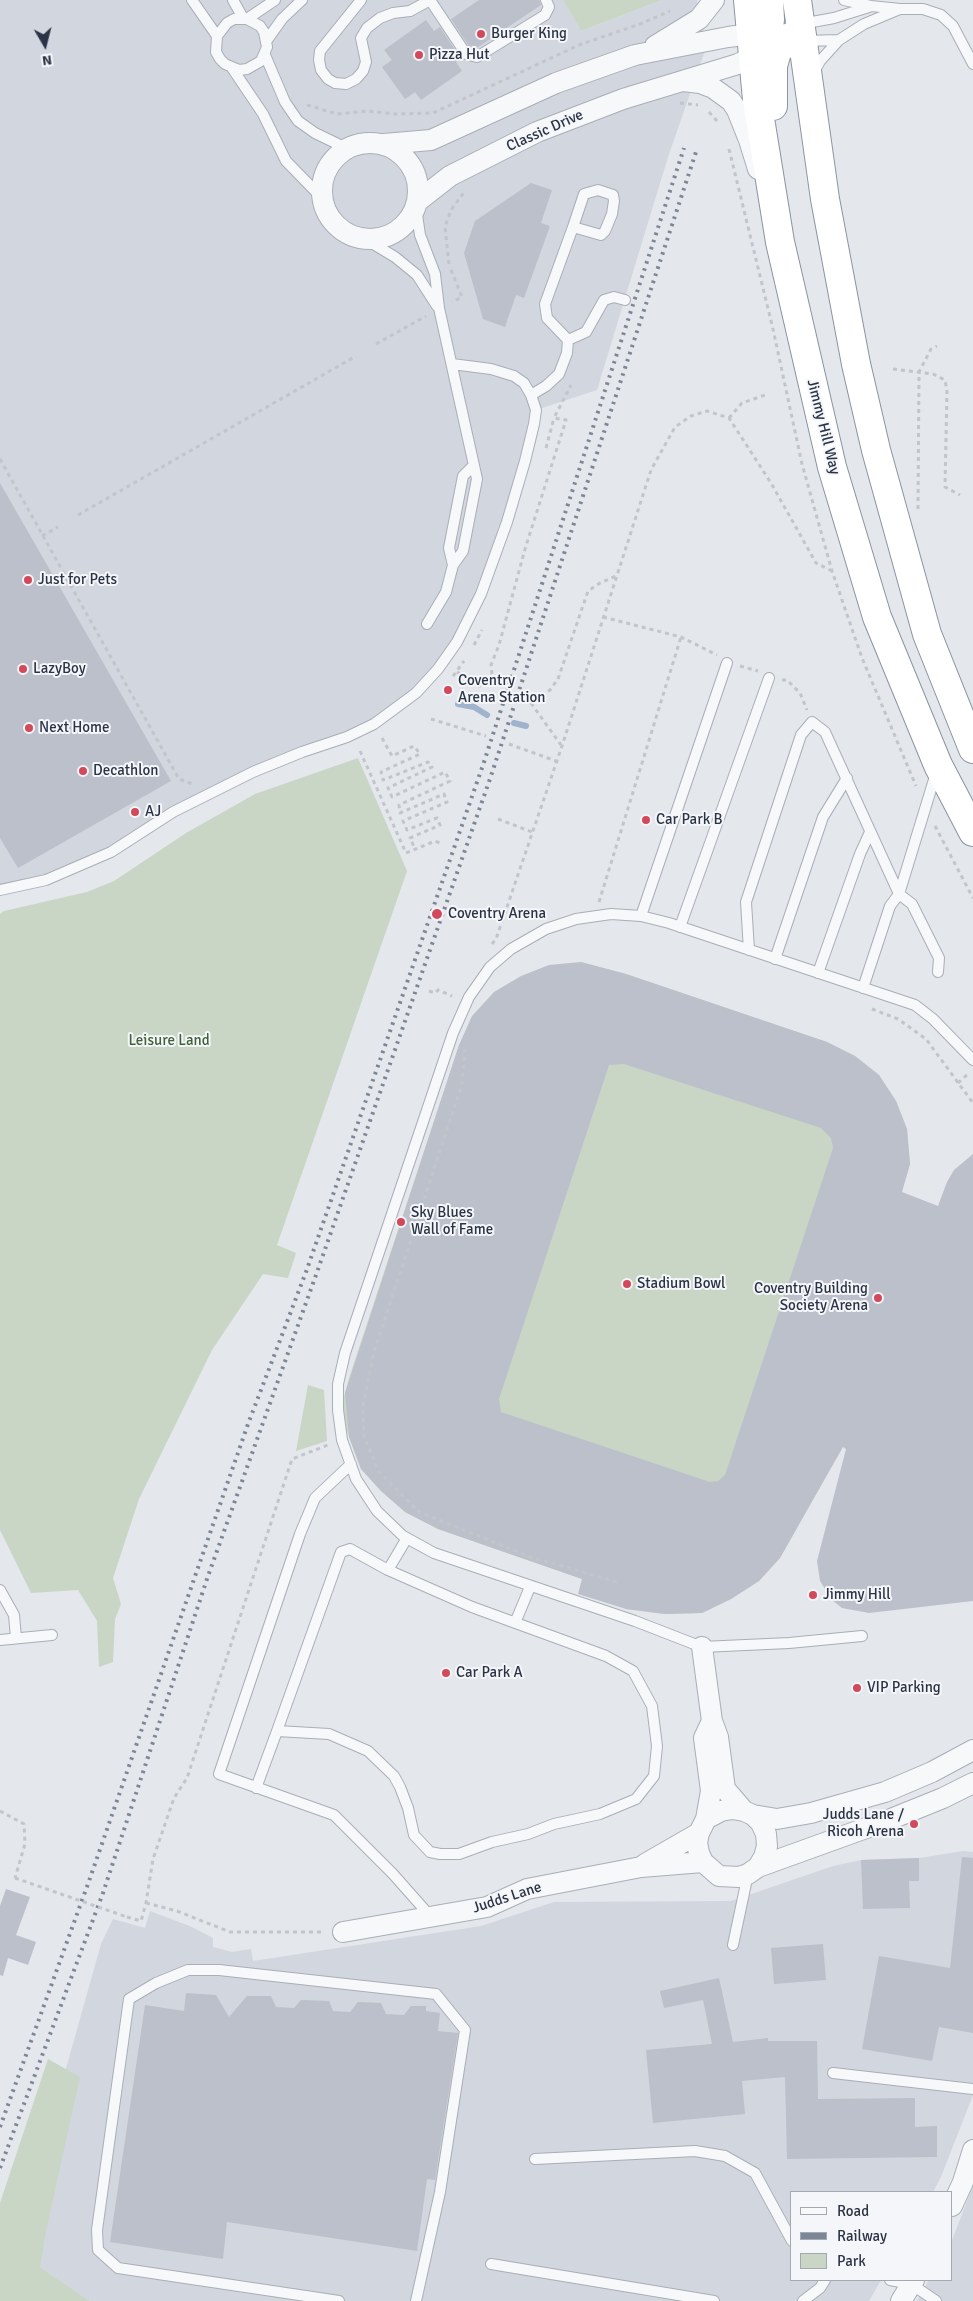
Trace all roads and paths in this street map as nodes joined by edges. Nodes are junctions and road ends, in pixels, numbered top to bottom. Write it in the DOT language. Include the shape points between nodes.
graph roads {
  1 [pos="192,0"];
  2 [pos="233,0"];
  3 [pos="274,0"];
  4 [pos="302,0"];
  5 [pos="361,0"];
  6 [pos="430,0"];
  7 [pos="546,0"];
  8 [pos="714,0"];
  9 [pos="748,0"];
  10 [pos="753,0"];
  11 [pos="768,0"];
  12 [pos="844,0"];
  13 [pos="871,6"];
  14 [pos="900,9"];
  15 [pos="672,11"];
  16 [pos="245,18"];
  17 [pos="216,36"];
  18 [pos="778,39"];
  19 [pos="267,40"];
  20 [pos="839,40"];
  21 [pos="265,55"];
  22 [pos="635,55"];
  23 [pos="973,64"];
  24 [pos="232,68"];
  25 [pos="682,81"];
  26 [pos="809,86"];
  27 [pos="302,99"];
  28 [pos="677,103"];
  29 [pos="718,121"];
  30 [pos="384,144"];
  31 [pos="346,148"];
  32 [pos="473,187"];
  33 [pos="322,199"];
  34 [pos="417,204"];
  35 [pos="573,227"];
  36 [pos="364,239"];
  37 [pos="780,242"];
  38 [pos="626,300"];
  39 [pos="439,308"];
  40 [pos="568,340"];
  41 [pos="376,344"];
  42 [pos="937,346"];
  43 [pos="356,356"];
  44 [pos="452,364"];
  45 [pos="893,369"];
  46 [pos="919,372"];
  47 [pos="559,374"];
  48 [pos="768,394"];
  49 [pos="531,395"];
  50 [pos="729,418"];
  51 [pos="0,459"];
  52 [pos="473,466"];
  53 [pos="960,495"];
  54 [pos="918,511"];
  55 [pos="78,515"];
  56 [pos="58,527"];
  57 [pos="42,536"];
  58 [pos="453,565"];
  59 [pos="832,571"];
  60 [pos="616,576"];
  61 [pos="426,624"];
  62 [pos="681,637"];
  63 [pos="727,663"];
  64 [pos="457,672"];
  65 [pos="769,678"];
  66 [pos="496,681"];
  67 [pos="502,683"];
  68 [pos="523,695"];
  69 [pos="531,703"];
  70 [pos="432,719"];
  71 [pos="486,736"];
  72 [pos="382,738"];
  73 [pos="509,744"];
  74 [pos="562,746"];
  75 [pos="973,748"];
  76 [pos="360,751"];
  77 [pos="556,761"];
  78 [pos="938,765"];
  79 [pos="847,778"];
  80 [pos="200,786"];
  81 [pos="498,819"];
  82 [pos="532,832"];
  83 [pos="870,832"];
  84 [pos="973,832"];
  85 [pos="440,843"];
  86 [pos="415,849"];
  87 [pos="0,890"];
  88 [pos="899,894"];
  89 [pos="594,916"];
  90 [pos="642,916"];
  91 [pos="680,927"];
  92 [pos="488,949"];
  93 [pos="749,950"];
  94 [pos="776,959"];
  95 [pos="938,972"];
  96 [pos="818,973"];
  97 [pos="458,988"];
  98 [pos="864,988"];
  99 [pos="429,991"];
  100 [pos="452,996"];
  101 [pos="449,1003"];
  102 [pos="864,1005"];
  103 [pos="453,1033"];
  104 [pos="973,1060"];
  105 [pos="973,1070"];
  106 [pos="958,1083"];
  107 [pos="973,1103"];
  108 [pos="364,1436"];
  109 [pos="342,1440"];
  110 [pos="351,1464"];
  111 [pos="407,1538"];
  112 [pos="388,1570"];
  113 [pos="620,1583"];
  114 [pos="530,1587"];
  115 [pos="0,1590"];
  116 [pos="515,1623"];
  117 [pos="52,1635"];
  118 [pos="862,1636"];
  119 [pos="16,1638"];
  120 [pos="0,1640"];
  121 [pos="702,1647"];
  122 [pos="712,1720"];
  123 [pos="277,1731"];
  124 [pos="973,1750"];
  125 [pos="973,1783"];
  126 [pos="256,1788"];
  127 [pos="0,1811"];
  128 [pos="748,1813"];
  129 [pos="703,1826"];
  130 [pos="703,1862"];
  131 [pos="641,1867"];
  132 [pos="753,1870"];
  133 [pos="146,1904"];
  134 [pos="431,1917"];
  135 [pos="343,1932"];
  136 [pos="733,1945"];
  137 [pos="833,2073"];
  138 [pos="973,2089"];
  139 [pos="973,2150"];
  140 [pos="535,2159"];
  141 [pos="953,2204"];
  142 [pos="790,2237"];
  143 [pos="491,2264"];
  144 [pos="824,2281"];
  145 [pos="892,2281"];
  146 [pos="909,2288"];
  147 [pos="339,2301"];
  148 [pos="416,2301"];
  149 [pos="714,2301"];
  150 [pos="803,2301"];
  151 [pos="936,2301"];
  1 -- 17 [label="lane"];
  2 -- 16 [label="lane"];
  3 -- 16 [label="lane"];
  4 -- 19 [label="lane" via="282,19"];
  5 -- 6 [label="lane" via="320,51 321,70 335,82 346,84 363,70 366,62 361,38 367,28 380,18 410,11"];
  6 -- 7 [label="lane" via="466,54 477,57 546,15"];
  8 -- 22 [label="street" via="699,19"];
  9 -- 18 [label="highway, Jimmy Hill Way"];
  10 -- 18 [label="lane" via="757,18"];
  11 -- 18 [label="highway"];
  12 -- 13 [label="lane"];
  13 -- 14 [label="lane"];
  13 -- 18 [label="lane"];
  14 -- 20 [label="lane" via="864,24"];
  14 -- 23 [label="lane" via="924,9 940,15 953,26"];
  15 -- 27 [label="path" via="579,45 433,113 367,111 336,114 308,106"];
  16 -- 17 [label="lane" via="227,23"];
  16 -- 19 [label="lane" via="260,26"];
  17 -- 24 [label="lane" via="216,52"];
  18 -- 20 [label="lane"];
  18 -- 22 [label="street"];
  18 -- 25 [label="street, Classic Drive"];
  18 -- 26 [label="highway"];
  18 -- 37 [label="highway, Jimmy Hill Way"];
  19 -- 21 [label="lane"];
  20 -- 26 [label="lane" via="820,61"];
  21 -- 24 [label="lane" via="247,69"];
  21 -- 31 [label="lane" via="285,102 298,121"];
  22 -- 30 [label="street" via="556,82 431,140"];
  24 -- 33 [label="lane" via="264,114 286,161"];
  25 -- 34 [label="street, Classic Drive" via="623,99 537,132 450,176"];
  25 -- 37 [label="street" via="700,82 713,88 737,110"];
  26 -- 75 [label="highway" via="825,199 876,450 927,634"];
  28 -- 29 [label="path" via="704,106"];
  30 -- 31 [label="street" via="365,142"];
  30 -- 34 [label="street" via="399,151 411,164 418,179"];
  31 -- 33 [label="street" via="326,172"];
  32 -- 39 [label="path" via="465,191 451,210 445,227 449,265 462,297"];
  33 -- 36 [label="street" via="336,224 347,233"];
  34 -- 36 [label="street" via="406,224 396,232"];
  34 -- 39 [label="lane" via="420,235 435,274"];
  35 -- 35 [label="lane" via="601,235 606,231 612,214 613,196 598,190 584,194"];
  35 -- 40 [label="lane" via="545,310 551,323"];
  36 -- 39 [label="lane" via="396,257 417,275"];
  37 -- 78 [label="highway, Jimmy Hill Way" via="851,536 877,617"];
  38 -- 40 [label="lane" via="614,297 604,300 586,332"];
  39 -- 41 [label="path"];
  39 -- 44 [label="lane"];
  40 -- 47 [label="lane" via="568,353"];
  42 -- 46 [label="path" via="931,349"];
  43 -- 55 [label="path"];
  44 -- 49 [label="lane" via="491,369 514,376 524,383"];
  44 -- 52 [label="lane"];
  45 -- 46 [label="path"];
  46 -- 53 [label="path" via="945,380 945,487"];
  46 -- 54 [label="path"];
  47 -- 49 [label="lane"];
  47 -- 66 [label="path" via="573,380 554,418 566,420 491,666"];
  48 -- 50 [label="path" via="742,403"];
  49 -- 87 [label="lane" via="536,410 534,424 507,522 480,594 457,642 416,693 374,724 253,772 173,812 111,852 46,880"];
  50 -- 59 [label="path" via="771,483 816,563"];
  50 -- 60 [label="path" via="707,411 675,426 651,470"];
  51 -- 57 [label="path"];
  52 -- 58 [label="lane" via="477,479 463,551"];
  52 -- 58 [label="lane" via="463,476 449,548"];
  56 -- 57 [label="path"];
  57 -- 80 [label="path" via="179,779"];
  58 -- 61 [label="lane" via="446,592"];
  60 -- 69 [label="path" via="588,591 558,679 550,690"];
  60 -- 74 [label="path"];
  62 -- 89 [label="path"];
  63 -- 90 [label="lane"];
  64 -- 66 [label="path" via="479,686"];
  65 -- 91 [label="lane"];
  66 -- 67 [label="path"];
  68 -- 69 [label="path"];
  69 -- 74 [label="path"];
  70 -- 71 [label="path"];
  72 -- 86 [label="path" via="392,756 414,746 420,754 381,772 384,780 428,762 432,768 388,788 392,797 445,772 450,781 399,805 400,813 444,794 447,802 403,821 406,830 437,818 440,825 410,838"];
  73 -- 77 [label="path"];
  74 -- 77 [label="path"];
  76 -- 86 [label="path" via="406,853"];
  77 -- 82 [label="path"];
  78 -- 84 [label="highway, Jimmy Hill Way"];
  78 -- 88 [label="lane"];
  79 -- 83 [label="lane"];
  79 -- 93 [label="lane" via="825,732 812,722 801,735 746,902"];
  79 -- 94 [label="lane" via="823,817"];
  81 -- 82 [label="path"];
  82 -- 92 [label="path" via="496,939"];
  83 -- 88 [label="lane"];
  83 -- 96 [label="lane"];
  85 -- 86 [label="path" via="435,841"];
  88 -- 95 [label="lane" via="912,904 939,958"];
  88 -- 98 [label="lane" via="890,906"];
  89 -- 90 [label="lane"];
  89 -- 103 [label="lane" via="546,929 511,949 490,967 469,997"];
  90 -- 91 [label="lane"];
  91 -- 93 [label="lane"];
  93 -- 94 [label="lane"];
  94 -- 96 [label="lane"];
  96 -- 98 [label="lane"];
  97 -- 100 [label="path"];
  98 -- 104 [label="lane" via="915,1005"];
  99 -- 100 [label="path" via="435,993 438,990"];
  100 -- 101 [label="path"];
  102 -- 106 [label="path" via="898,1019 926,1039"];
  103 -- 108 [label="path" via="466,1037 462,1084 374,1352 363,1406"];
  103 -- 109 [label="lane" via="345,1353 338,1384"];
  105 -- 106 [label="path"];
  106 -- 107 [label="path"];
  108 -- 109 [label="path"];
  108 -- 113 [label="path" via="379,1472 419,1512 531,1557"];
  109 -- 110 [label="lane"];
  109 -- 133 [label="path" via="292,1459 187,1778 174,1798 153,1859"];
  110 -- 111 [label="lane" via="356,1479 377,1511"];
  110 -- 126 [label="lane" via="315,1498 219,1774"];
  111 -- 112 [label="lane"];
  111 -- 114 [label="lane" via="434,1553"];
  112 -- 116 [label="lane" via="472,1608"];
  112 -- 123 [label="lane" via="350,1550 341,1552"];
  114 -- 116 [label="lane"];
  114 -- 121 [label="lane"];
  115 -- 119 [label="lane" via="14,1615"];
  116 -- 123 [label="lane" via="606,1656 632,1671 652,1706 657,1746 654,1776 636,1799 600,1814 554,1824 459,1854 440,1854 430,1852 414,1834 408,1808 394,1776 368,1751 329,1734"];
  117 -- 119 [label="lane"];
  118 -- 121 [label="lane"];
  119 -- 120 [label="lane"];
  121 -- 122 [label="street"];
  122 -- 128 [label="street" via="718,1737 725,1789"];
  122 -- 129 [label="street" via="704,1738 711,1791"];
  123 -- 126 [label="lane"];
  124 -- 128 [label="street" via="885,1792 811,1813 776,1819"];
  125 -- 132 [label="street" via="891,1819"];
  126 -- 134 [label="lane" via="334,1815 394,1874"];
  127 -- 133 [label="path, bridge" via="24,1824 25,1844 16,1878 141,1921"];
  128 -- 129 [label="street" via="732,1809 721,1811"];
  128 -- 132 [label="street" via="761,1824 766,1834 764,1857"];
  129 -- 130 [label="street" via="699,1853"];
  129 -- 131 [label="street, Judds Lane"];
  130 -- 131 [label="street, Judds Lane"];
  130 -- 132 [label="street" via="719,1876 739,1877"];
  131 -- 134 [label="street, Judds Lane" via="527,1889 487,1907"];
  132 -- 136 [label="lane"];
  133 -- 135 [label="path" via="176,1911 230,1932"];
  134 -- 135 [label="street, Judds Lane"];
  137 -- 138 [label="lane"];
  139 -- 141 [label="street"];
  140 -- 142 [label="lane" via="695,2151 725,2156 755,2173"];
  143 -- 149 [label="lane"];
  144 -- 150 [label="lane"];
  145 -- 146 [label="lane"];
  146 -- 151 [label="lane"];
  147 -- 148 [label="lane" via="118,2268 98,2250 97,2230 129,2000 156,1983 188,1970 219,1970 436,1994 465,2030 440,2192"];
}
